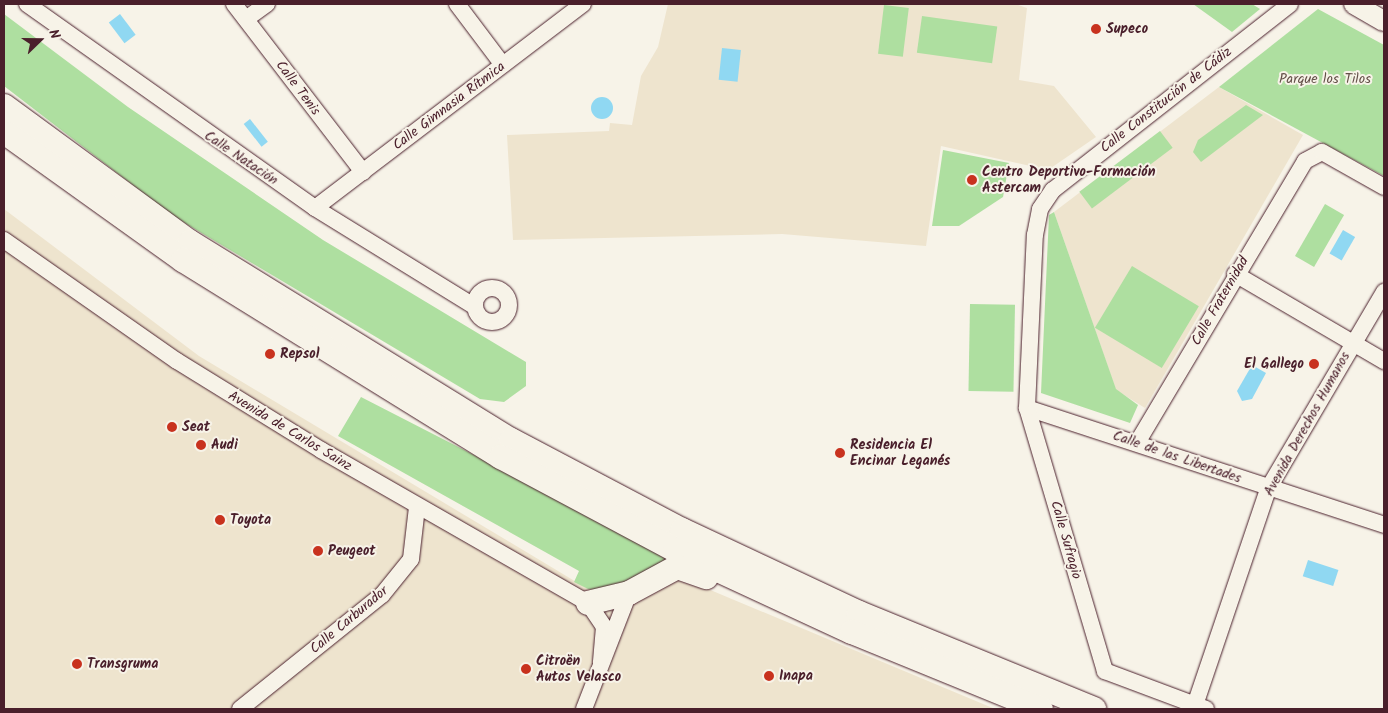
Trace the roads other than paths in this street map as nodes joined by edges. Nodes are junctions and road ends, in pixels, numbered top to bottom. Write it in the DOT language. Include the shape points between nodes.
graph roads {
  1 [pos="27,4"];
  2 [pos="234,4"];
  3 [pos="267,4"];
  4 [pos="457,4"];
  5 [pos="583,4"];
  6 [pos="1290,4"];
  7 [pos="1354,4"];
  8 [pos="246,20"];
  9 [pos="1384,21"];
  10 [pos="503,65"];
  11 [pos="4,106"];
  12 [pos="4,132"];
  13 [pos="362,172"];
  14 [pos="1384,187"];
  15 [pos="315,208"];
  16 [pos="4,240"];
  17 [pos="1235,274"];
  18 [pos="1384,292"];
  19 [pos="472,302"];
  20 [pos="1353,343"];
  21 [pos="1384,361"];
  22 [pos="1027,408"];
  23 [pos="1137,443"];
  24 [pos="1268,489"];
  25 [pos="417,507"];
  26 [pos="1384,525"];
  27 [pos="628,593"];
  28 [pos="588,603"];
  29 [pos="852,632"];
  30 [pos="601,663"];
  31 [pos="1200,707"];
  32 [pos="240,709"];
  33 [pos="584,709"];
  34 [pos="1042,709"];
  35 [pos="1094,709"];
  1 -- 15 [label="street, Calle Natación"];
  2 -- 8 [label="street, Calle Tenis"];
  3 -- 8 [label="street"];
  4 -- 10 [label="street"];
  5 -- 10 [label="street, Calle Gimnasia Rítmica"];
  6 -- 22 [label="street, Calle Constitución de Cádiz" via="1046,199 1035,236"];
  7 -- 9 [label="main road"];
  8 -- 13 [label="street, Calle Tenis"];
  10 -- 13 [label="street, Calle Gimnasia Rítmica"];
  11 -- 35 [label="highway" via="190,242 511,440 682,530 859,613"];
  12 -- 29 [label="highway" via="183,260 501,457 676,550"];
  13 -- 15 [label="street, Calle Gimnasia Rítmica"];
  14 -- 17 [label="street, Calle Fraternidad" via="1322,152 1304,161"];
  15 -- 19 [label="street, Calle Natación"];
  16 -- 25 [label="street, Avenida de Carlos Sainz" via="177,361"];
  17 -- 20 [label="street"];
  17 -- 23 [label="street, Calle Fraternidad"];
  18 -- 20 [label="street, Avenida Derechos Humanos"];
  20 -- 21 [label="street"];
  20 -- 24 [label="street, Avenida Derechos Humanos"];
  22 -- 23 [label="street, Calle de las Libertades"];
  22 -- 31 [label="street, Calle Sufragio" via="1105,671"];
  23 -- 24 [label="street, Calle de las Libertades"];
  24 -- 26 [label="street, Calle de las Libertades"];
  24 -- 31 [label="street, Avenida Derechos Humanos"];
  25 -- 28 [label="street, Avenida de Carlos Sainz"];
  25 -- 32 [label="street, Calle Carburador" via="411,559 382,595"];
  27 -- 28 [label="highway"];
  27 -- 29 [label="highway" via="663,571 684,568"];
  27 -- 30 [label="street"];
  28 -- 30 [label="street" via="604,627"];
  29 -- 34 [label="highway"];
  30 -- 33 [label="street"];
}
